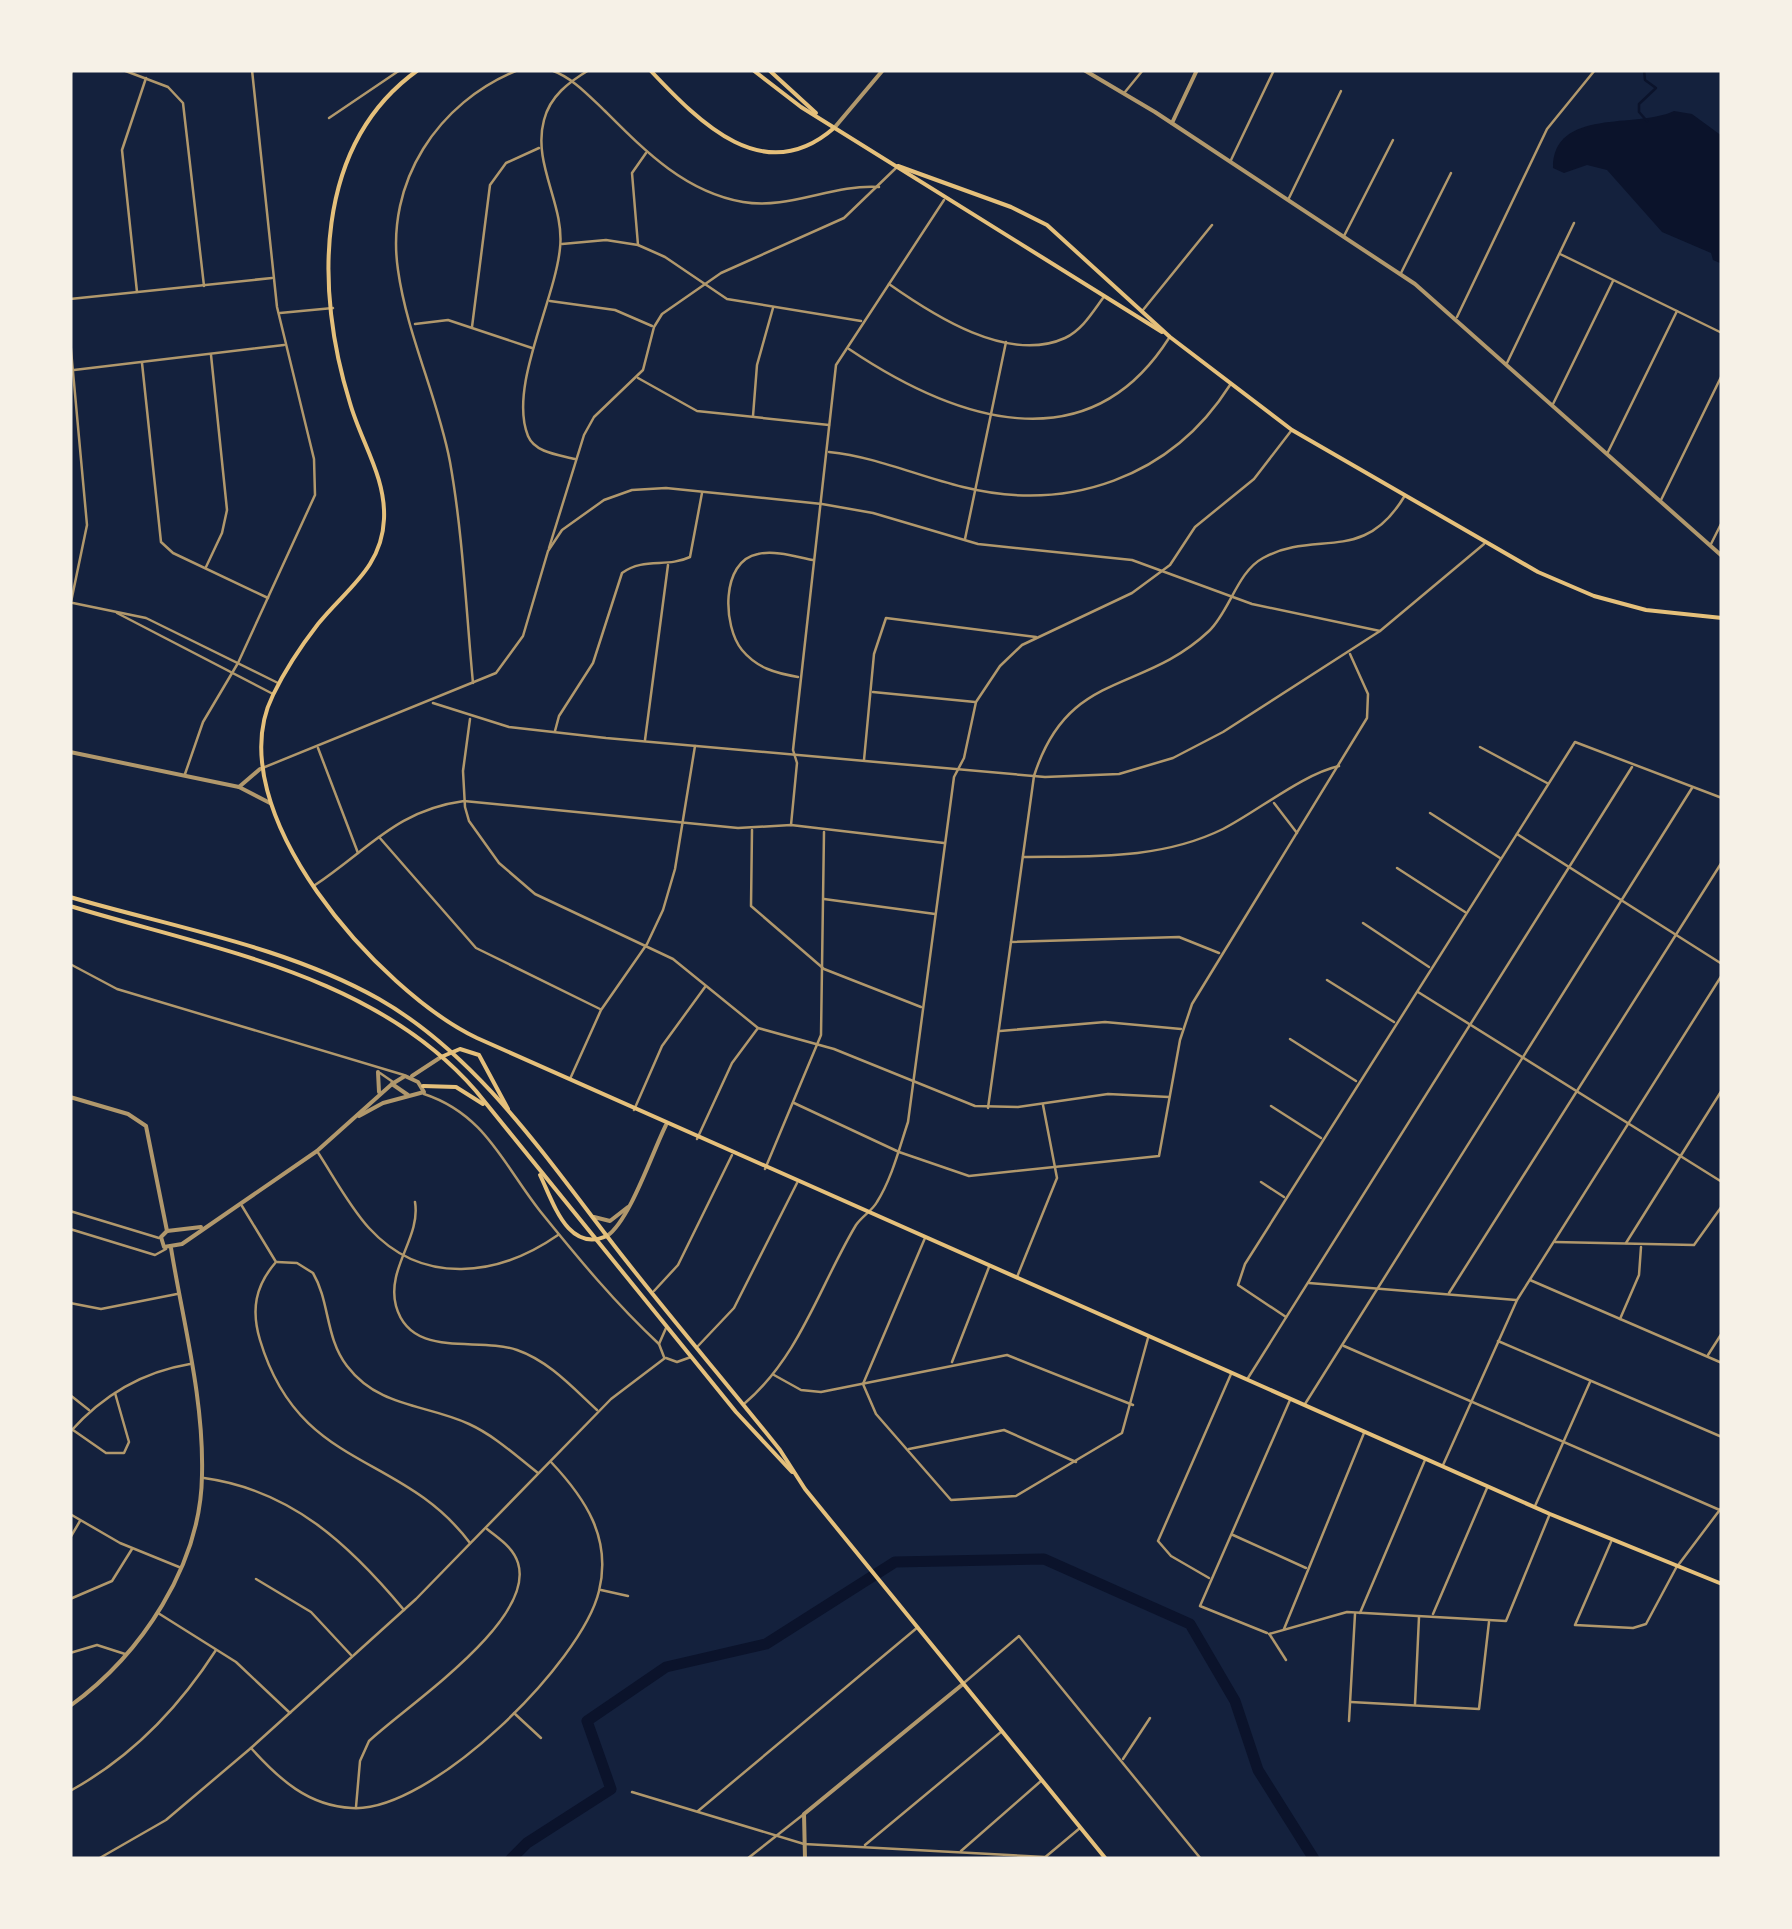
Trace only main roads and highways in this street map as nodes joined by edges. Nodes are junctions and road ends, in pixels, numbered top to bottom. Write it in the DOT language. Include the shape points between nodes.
graph roads {
  1 [pos="418,70"];
  2 [pos="650,70"];
  3 [pos="753,70"];
  4 [pos="771,70"];
  5 [pos="823,120"];
  6 [pos="835,126"];
  7 [pos="898,166"];
  8 [pos="1170,337"];
  9 [pos="1722,618"];
  10 [pos="70,897"];
  11 [pos="70,906"];
  12 [pos="451,1051"];
  13 [pos="442,1057"];
  14 [pos="423,1086"];
  15 [pos="490,1110"];
  16 [pos="512,1118"];
  17 [pos="537,1168"];
  18 [pos="607,1236"];
  19 [pos="596,1240"];
  20 [pos="796,1475"];
  21 [pos="1722,1584"];
  22 [pos="1106,1859"];
  1 -- 21 [label="main road" via="368,121 338,185 328,244 347,393 381,486 382,534 368,571 318,625 273,694 261,728 260,769 291,853 389,975 435,1015 666,1125"];
  2 -- 6 [label="main road" via="702,120 748,148 796,152"];
  3 -- 5 [label="main road"];
  4 -- 5 [label="main road"];
  5 -- 6 [label="main road"];
  6 -- 7 [label="main road"];
  7 -- 8 [label="main road"];
  7 -- 8 [label="main road" via="1034,218"];
  8 -- 9 [label="main road" via="1292,430 1486,542 1594,596 1664,614"];
  10 -- 12 [label="main road" via="335,978 395,1009"];
  11 -- 13 [label="main road" via="321,983 381,1013"];
  12 -- 13 [label="main road"];
  12 -- 16 [label="main road"];
  12 -- 16 [label="main road" via="483,1058"];
  13 -- 15 [label="main road"];
  14 -- 15 [label="main road" via="456,1087"];
  15 -- 17 [label="main road"];
  16 -- 18 [label="main road"];
  17 -- 19 [label="main road"];
  17 -- 19 [label="main road" via="574,1236"];
  18 -- 19 [label="main road"];
  18 -- 20 [label="main road"];
  19 -- 20 [label="main road"];
  20 -- 22 [label="main road"];
}
